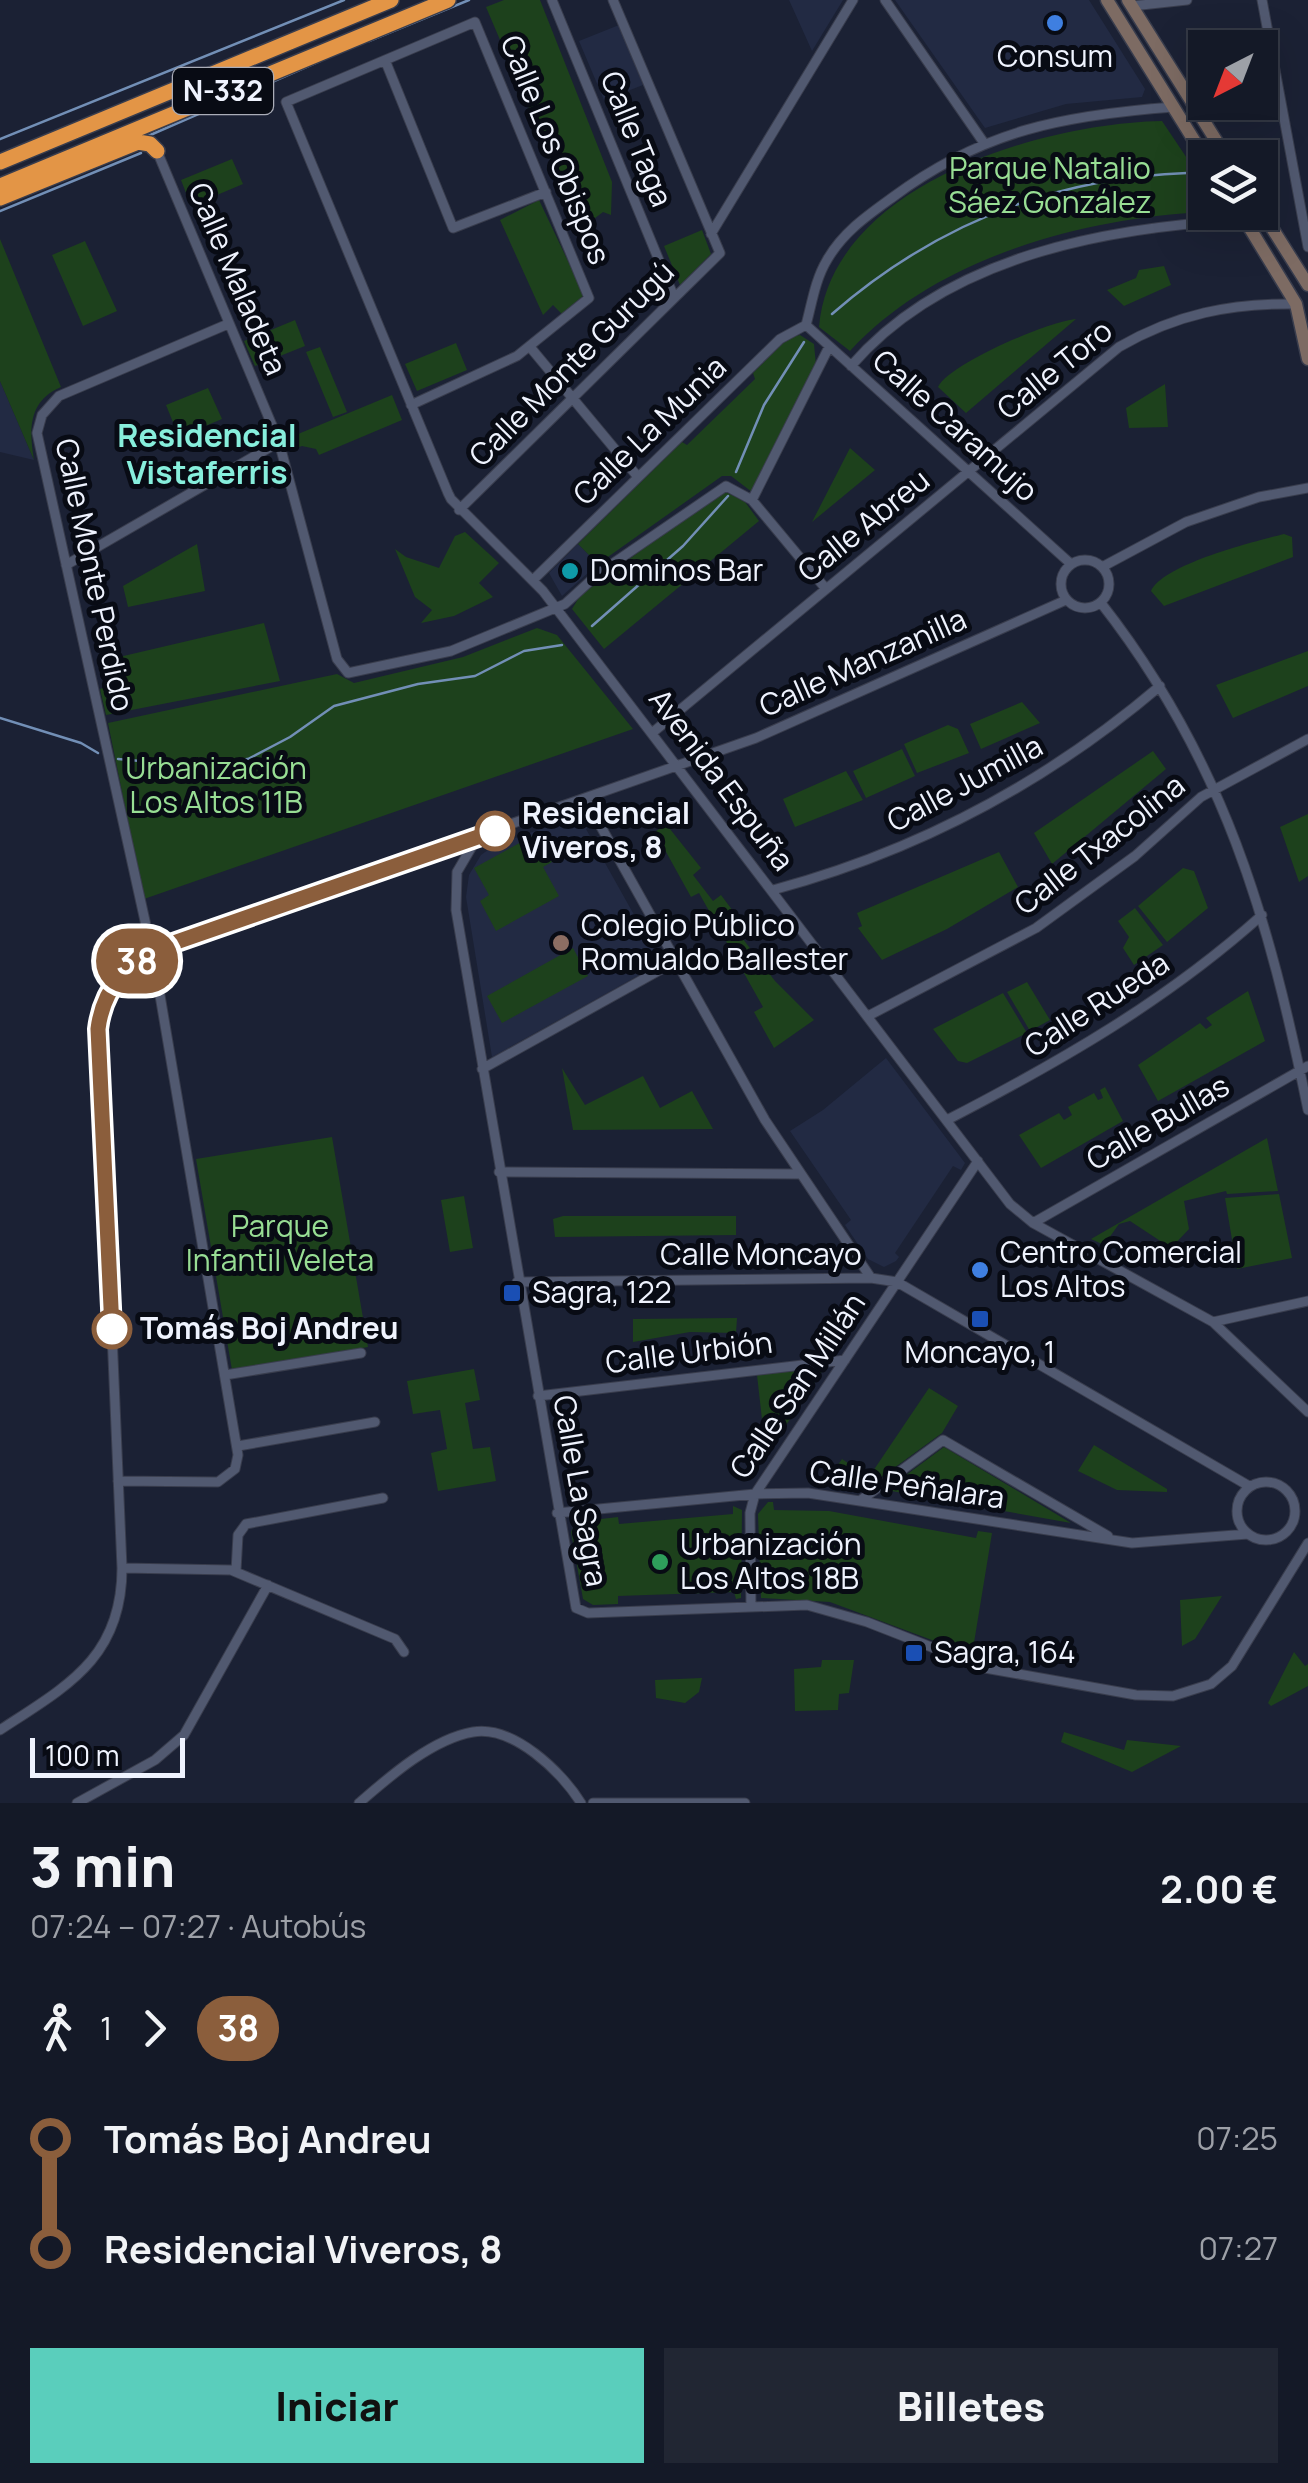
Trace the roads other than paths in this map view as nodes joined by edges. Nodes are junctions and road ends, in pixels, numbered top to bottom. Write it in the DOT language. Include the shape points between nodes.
graph roads {
  1 [pos="391,0"];
  2 [pos="448,0"];
  3 [pos="552,0"];
  4 [pos="613,0"];
  5 [pos="853,0"];
  6 [pos="885,0"];
  7 [pos="1107,0"];
  8 [pos="1187,0"];
  9 [pos="1262,0"];
  10 [pos="1130,3"];
  11 [pos="384,60"];
  12 [pos="1174,107"];
  13 [pos="1194,140"];
  14 [pos="1217,140"];
  15 [pos="984,144"];
  16 [pos="157,152"];
  17 [pos="0,162"];
  18 [pos="0,186"];
  19 [pos="546,192"];
  20 [pos="0,198"];
  21 [pos="1188,223"];
  22 [pos="1251,230"];
  23 [pos="1273,230"];
  24 [pos="711,234"];
  25 [pos="1308,247"];
  26 [pos="1308,285"];
  27 [pos="674,297"];
  28 [pos="1296,304"];
  29 [pos="228,324"];
  30 [pos="806,326"];
  31 [pos="829,346"];
  32 [pos="530,347"];
  33 [pos="1308,359"];
  34 [pos="851,366"];
  35 [pos="572,398"];
  36 [pos="411,404"];
  37 [pos="279,442"];
  38 [pos="969,472"];
  39 [pos="638,477"];
  40 [pos="1308,488"];
  41 [pos="752,500"];
  42 [pos="460,510"];
  43 [pos="1071,564"];
  44 [pos="66,566"];
  45 [pos="1102,567"];
  46 [pos="533,580"];
  47 [pos="826,589"];
  48 [pos="1066,600"];
  49 [pos="1100,603"];
  50 [pos="555,608"];
  51 [pos="1160,686"];
  52 [pos="652,732"];
  53 [pos="1308,739"];
  54 [pos="679,767"];
  55 [pos="1216,789"];
  56 [pos="586,800"];
  57 [pos="479,836"];
  58 [pos="440,850"];
  59 [pos="459,865"];
  60 [pos="773,890"];
  61 [pos="1262,915"];
  62 [pos="150,952"];
  63 [pos="676,962"];
  64 [pos="868,1016"];
  65 [pos="482,1069"];
  66 [pos="1304,1069"];
  67 [pos="1308,1110"];
  68 [pos="947,1120"];
  69 [pos="978,1161"];
  70 [pos="499,1172"];
  71 [pos="799,1174"];
  72 [pos="1033,1224"];
  73 [pos="870,1278"];
  74 [pos="518,1282"];
  75 [pos="898,1282"];
  76 [pos="1308,1301"];
  77 [pos="1214,1322"];
  78 [pos="361,1353"];
  79 [pos="845,1360"];
  80 [pos="226,1376"];
  81 [pos="538,1396"];
  82 [pos="1308,1412"];
  83 [pos="375,1422"];
  84 [pos="238,1446"];
  85 [pos="118,1481"];
  86 [pos="1249,1486"];
  87 [pos="755,1494"];
  88 [pos="382,1498"];
  89 [pos="862,1500"];
  90 [pos="557,1513"];
  91 [pos="1293,1524"];
  92 [pos="1308,1525"];
  93 [pos="1248,1534"];
  94 [pos="1112,1539"];
  95 [pos="1308,1543"];
  96 [pos="122,1568"];
  97 [pos="236,1571"];
  98 [pos="268,1585"];
  99 [pos="751,1606"];
  100 [pos="404,1652"];
  101 [pos="0,1730"];
  102 [pos="76,1803"];
  103 [pos="359,1803"];
  104 [pos="581,1803"];
  105 [pos="593,1803"];
  106 [pos="736,1803"];
  107 [pos="744,1803"];
  1 -- 17 [label="highway, N-332"];
  2 -- 18 [label="highway, N-332"];
  3 -- 27 [label="street, Calle Taga"];
  4 -- 24 [label="street"];
  5 -- 24 [label="street"];
  6 -- 15 [label="street"];
  7 -- 12 [label="street"];
  8 -- 10 [label="street"];
  9 -- 25 [label="street"];
  10 -- 14 [label="street"];
  11 -- 19 [label="street" via="454,229"];
  11 -- 19 [label="street, Calle Los Obispos" via="475,22"];
  11 -- 36 [label="street, Avenida Espuña" via="286,102"];
  12 -- 13 [label="street"];
  12 -- 15 [label="street" via="1070,116"];
  15 -- 30 [label="street" via="907,186 850,230 822,269"];
  16 -- 20 [label="highway" via="138,142"];
  16 -- 29 [label="street, Calle Maladeta"];
  19 -- 32 [label="street, Calle Los Obispos" via="590,298"];
  21 -- 34 [label="street" via="1126,231 1026,258 912,313"];
  22 -- 28 [label="street"];
  23 -- 26 [label="street"];
  24 -- 27 [label="street, Calle Monte Gurugú" via="720,253"];
  27 -- 35 [label="street, Calle Monte Gurugú"];
  28 -- 33 [label="street"];
  28 -- 38 [label="street, Calle Toro" via="1205,311 1133,339"];
  29 -- 37 [label="street, Calle Maladeta"];
  29 -- 44 [label="street, Calle Monte Perdido" via="59,396 42,415 37,441"];
  30 -- 31 [label="street, Calle Caramujo"];
  30 -- 39 [label="street, Calle La Munia" via="780,339"];
  31 -- 34 [label="street, Calle Caramujo"];
  31 -- 41 [label="street"];
  32 -- 35 [label="street"];
  32 -- 36 [label="street"];
  34 -- 38 [label="street, Calle Caramujo"];
  35 -- 39 [label="street"];
  35 -- 42 [label="street, Calle Monte Gurugú"];
  36 -- 42 [label="street, Avenida Espuña"];
  37 -- 44 [label="street"];
  37 -- 50 [label="street, Calle Maladeta" via="338,659 348,673 451,651"];
  38 -- 43 [label="street, Calle Caramujo"];
  38 -- 47 [label="street, Calle Abreu"];
  39 -- 46 [label="street, Calle La Munia"];
  40 -- 45 [label="street" via="1186,522"];
  41 -- 47 [label="street"];
  41 -- 50 [label="street" via="721,487"];
  42 -- 46 [label="street, Avenida Espuña"];
  43 -- 45 [label="street" via="1084,559"];
  43 -- 48 [label="street" via="1060,580"];
  44 -- 62 [label="street, Calle Monte Perdido"];
  45 -- 49 [label="street" via="1109,585"];
  46 -- 50 [label="street, Avenida Espuña"];
  47 -- 52 [label="street, Calle Abreu"];
  48 -- 49 [label="street" via="1086,608"];
  48 -- 54 [label="street, Calle Manzanilla"];
  49 -- 51 [label="street"];
  50 -- 52 [label="street, Avenida Espuña"];
  51 -- 55 [label="street"];
  51 -- 60 [label="street, Calle Jumilla" via="1048,772 966,819 852,867"];
  52 -- 54 [label="street, Avenida Espuña"];
  53 -- 55 [label="street, Calle Txacolina"];
  54 -- 56 [label="street, Calle Manzanilla"];
  54 -- 60 [label="street, Avenida Espuña"];
  55 -- 61 [label="street"];
  55 -- 64 [label="street, Calle Txacolina" via="1036,928"];
  56 -- 57 [label="street, Calle Manzanilla"];
  56 -- 63 [label="street"];
  57 -- 58 [label="street, Calle Manzanilla"];
  57 -- 59 [label="street"];
  58 -- 59 [label="street"];
  58 -- 62 [label="street, Calle Manzanilla"];
  59 -- 65 [label="street, Calle La Sagra" via="456,910"];
  60 -- 64 [label="street, Avenida Espuña"];
  61 -- 66 [label="street"];
  61 -- 68 [label="street, Calle Rueda" via="1116,1028"];
  62 -- 80 [label="street, Calle Monte Perdido"];
  62 -- 85 [label="street" via="114,983 98,1029"];
  63 -- 65 [label="street"];
  63 -- 71 [label="street"];
  64 -- 68 [label="street, Avenida Espuña"];
  65 -- 70 [label="street, Calle La Sagra"];
  66 -- 67 [label="street"];
  66 -- 72 [label="street, Calle Bullas"];
  68 -- 69 [label="street, Avenida Espuña"];
  69 -- 72 [label="street, Avenida Espuña"];
  69 -- 75 [label="street, Calle San Millán"];
  70 -- 71 [label="street"];
  70 -- 74 [label="street, Calle La Sagra"];
  71 -- 73 [label="street"];
  72 -- 77 [label="street, Avenida Espuña"];
  73 -- 74 [label="street, Calle Moncayo"];
  73 -- 75 [label="street, Calle Moncayo"];
  74 -- 81 [label="street, Calle La Sagra"];
  75 -- 79 [label="street, Calle San Millán"];
  75 -- 86 [label="street, Calle Moncayo"];
  76 -- 77 [label="street"];
  77 -- 82 [label="street, Avenida Espuña"];
  78 -- 80 [label="street"];
  79 -- 81 [label="street, Calle Urbión"];
  79 -- 87 [label="street, Calle San Millán"];
  80 -- 84 [label="street, Calle Monte Perdido"];
  81 -- 90 [label="street, Calle La Sagra"];
  83 -- 84 [label="street"];
  84 -- 85 [label="street" via="235,1469 218,1482"];
  85 -- 96 [label="street"];
  86 -- 91 [label="street" via="1266,1481 1285,1489"];
  86 -- 93 [label="street" via="1238,1506"];
  87 -- 89 [label="street, Calle Peñalara"];
  87 -- 90 [label="street, Calle Peñalara"];
  87 -- 99 [label="street, Calle San Millán"];
  88 -- 97 [label="street" via="246,1524 238,1535"];
  89 -- 94 [label="street, Calle Peñalara"];
  89 -- 94 [label="street" via="943,1440"];
  90 -- 99 [label="street, Calle La Sagra" via="579,1611"];
  91 -- 92 [label="street"];
  91 -- 93 [label="street" via="1273,1540"];
  93 -- 94 [label="street, Calle Peñalara"];
  95 -- 99 [label="street, Calle La Sagra" via="1232,1666 1211,1684 1173,1696 985,1668 825,1608"];
  96 -- 97 [label="street"];
  96 -- 101 [label="street" via="115,1620 90,1664"];
  97 -- 98 [label="street"];
  98 -- 100 [label="street" via="395,1639"];
  98 -- 102 [label="street" via="175,1744"];
  103 -- 104 [label="street" via="422,1758 480,1732 538,1757"];
  105 -- 106 [label="street"];
  106 -- 107 [label="street"];
}
